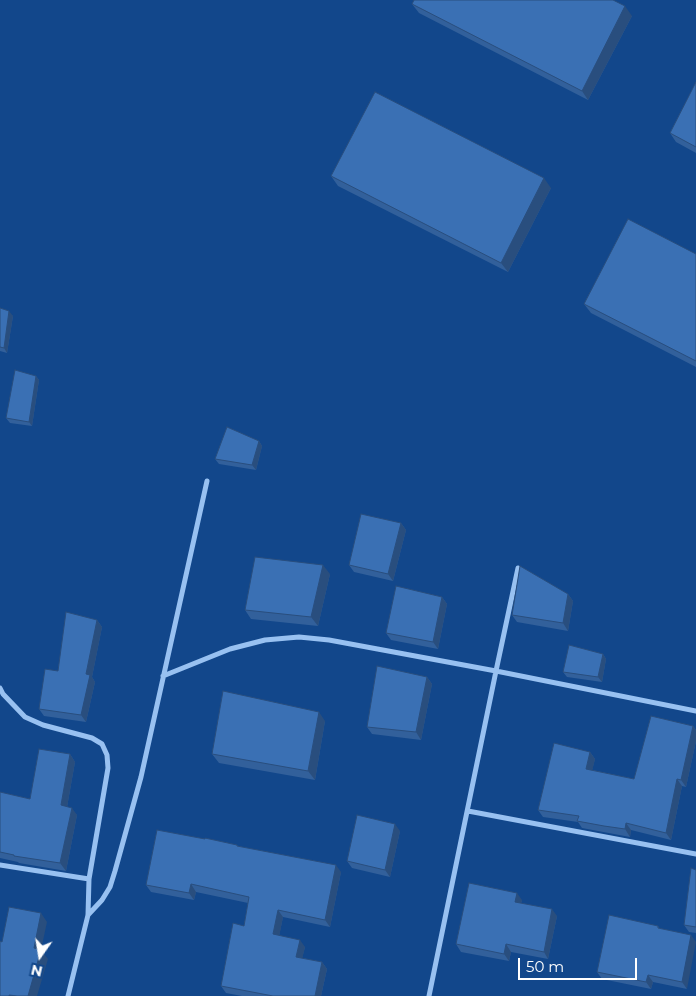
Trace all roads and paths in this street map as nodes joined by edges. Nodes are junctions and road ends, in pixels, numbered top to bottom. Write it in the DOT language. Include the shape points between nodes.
graph roads {
  1 [pos="207,481"];
  2 [pos="518,568"];
  3 [pos="496,671"];
  4 [pos="163,676"];
  5 [pos="0,688"];
  6 [pos="696,711"];
  7 [pos="468,811"];
  8 [pos="696,854"];
  9 [pos="0,865"];
  10 [pos="90,879"];
  11 [pos="88,915"];
  12 [pos="68,996"];
  13 [pos="429,996"];
  1 -- 4 [label="street"];
  2 -- 3 [label="street"];
  3 -- 4 [label="street" via="329,640 299,638 265,640 230,649"];
  3 -- 6 [label="street"];
  3 -- 7 [label="street"];
  4 -- 11 [label="street" via="141,777 110,887"];
  5 -- 10 [label="street" via="25,717 102,744 108,768"];
  7 -- 8 [label="street"];
  7 -- 13 [label="street"];
  9 -- 10 [label="street"];
  10 -- 11 [label="street"];
  11 -- 12 [label="street"];
}
